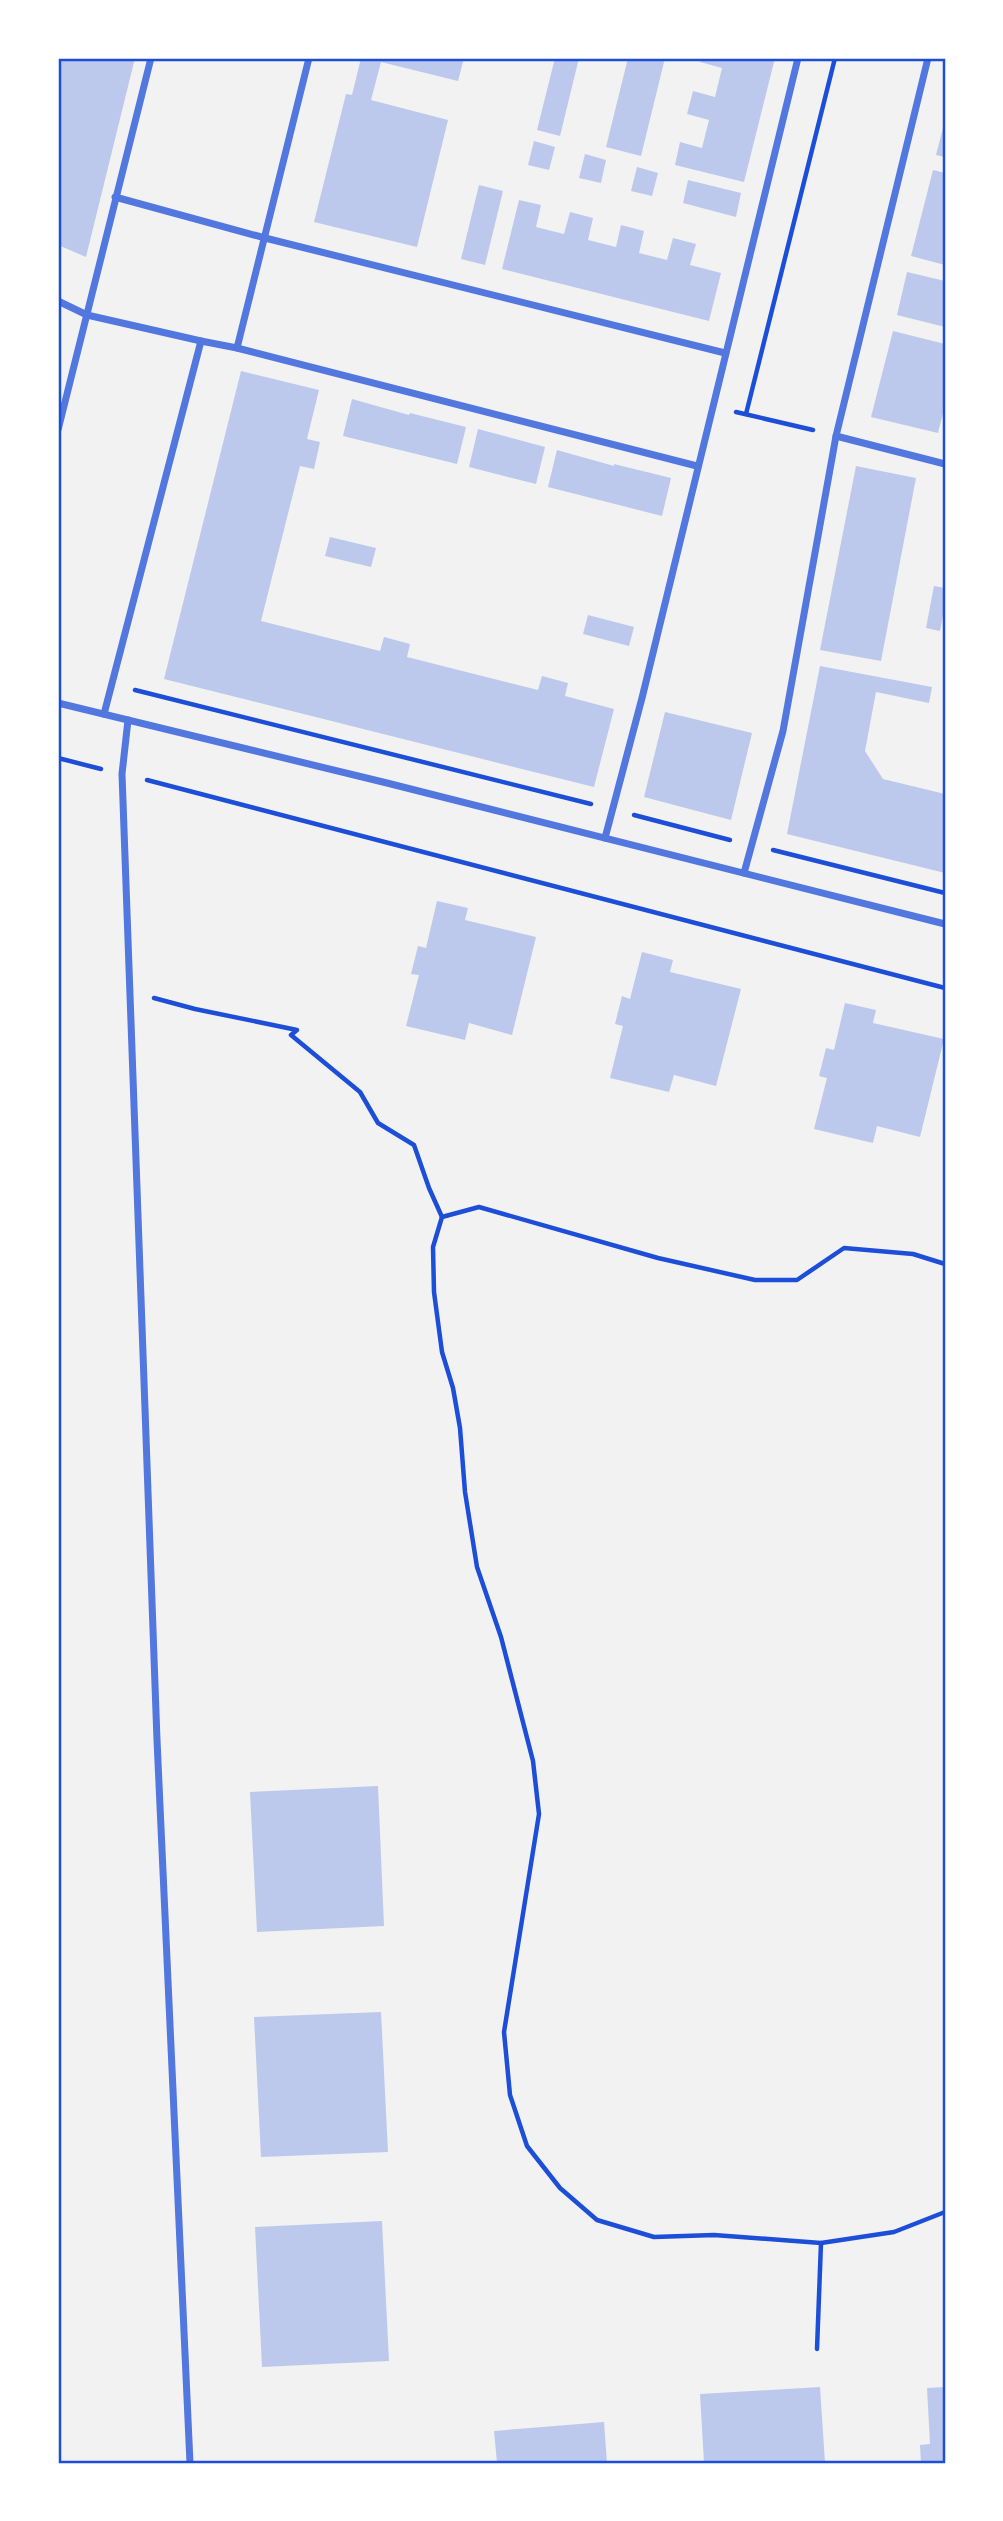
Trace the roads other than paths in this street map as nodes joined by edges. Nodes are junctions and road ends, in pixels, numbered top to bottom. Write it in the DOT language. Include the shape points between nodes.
graph roads {
  1 [pos="151,58"];
  2 [pos="309,58"];
  3 [pos="799,58"];
  4 [pos="928,58"];
  5 [pos="115,197"];
  6 [pos="265,237"];
  7 [pos="58,301"];
  8 [pos="87,315"];
  9 [pos="201,341"];
  10 [pos="237,348"];
  11 [pos="725,353"];
  12 [pos="58,430"];
  13 [pos="836,436"];
  14 [pos="945,464"];
  15 [pos="697,466"];
  16 [pos="58,703"];
  17 [pos="104,714"];
  18 [pos="128,720"];
  19 [pos="605,838"];
  20 [pos="744,873"];
  21 [pos="945,924"];
  22 [pos="190,2463"];
  1 -- 5 [label="street"];
  2 -- 6 [label="street"];
  3 -- 11 [label="street"];
  4 -- 13 [label="street"];
  5 -- 6 [label="street"];
  5 -- 8 [label="street"];
  6 -- 10 [label="street"];
  6 -- 11 [label="street"];
  7 -- 8 [label="street"];
  8 -- 9 [label="street"];
  8 -- 12 [label="street"];
  9 -- 10 [label="street"];
  9 -- 17 [label="street"];
  10 -- 15 [label="street"];
  11 -- 15 [label="street"];
  13 -- 14 [label="street"];
  13 -- 20 [label="street" via="783,731"];
  15 -- 19 [label="street"];
  16 -- 17 [label="street"];
  17 -- 18 [label="street"];
  18 -- 19 [label="street"];
  18 -- 22 [label="street" via="122,774 157,1740"];
  19 -- 20 [label="street"];
  20 -- 21 [label="street"];
}
